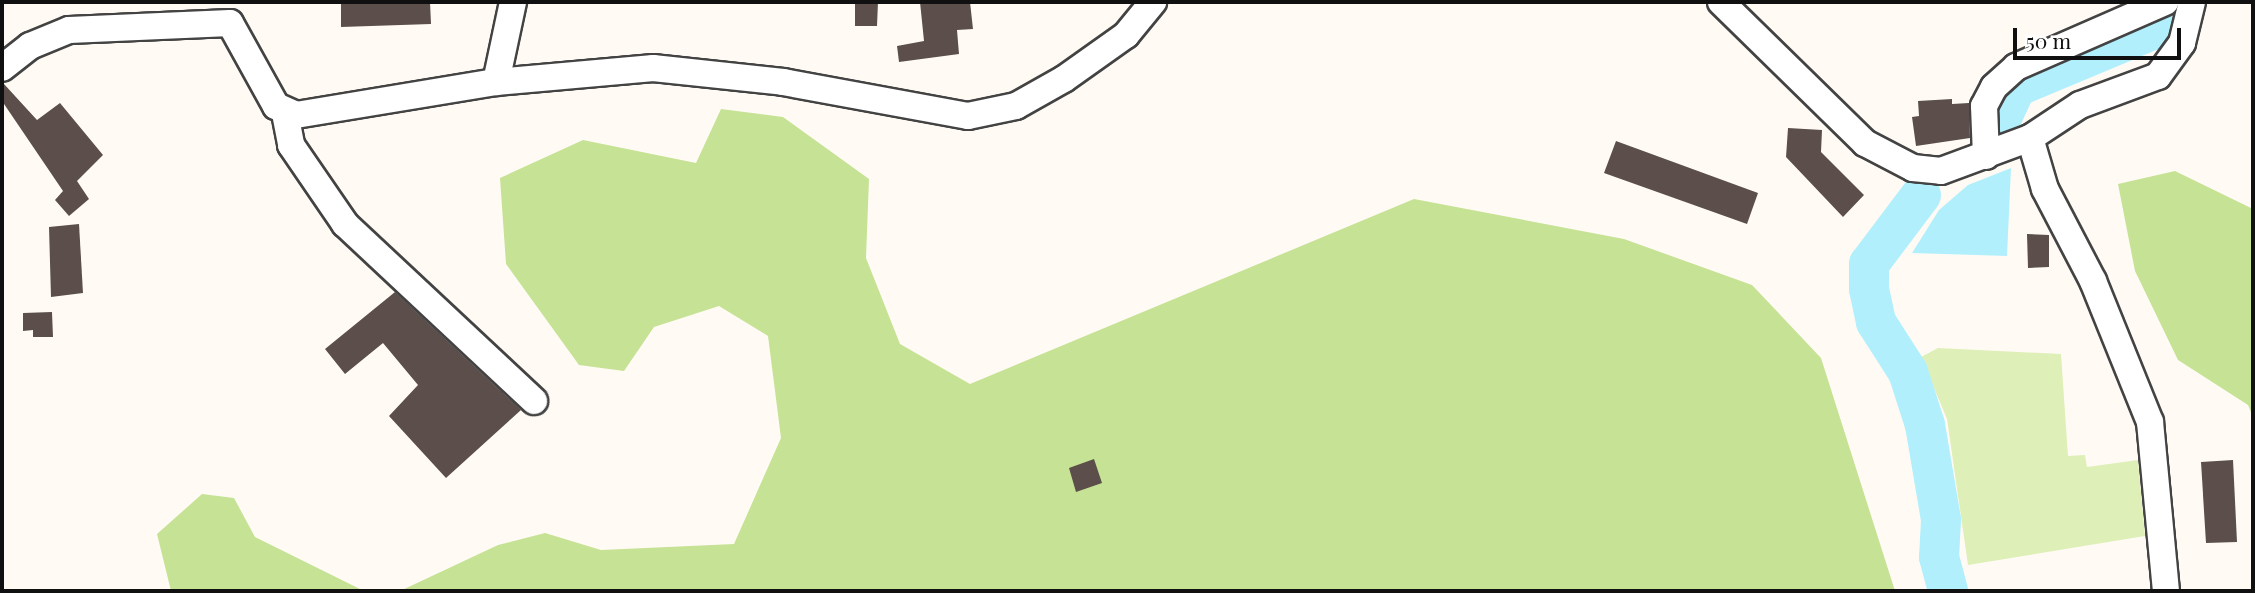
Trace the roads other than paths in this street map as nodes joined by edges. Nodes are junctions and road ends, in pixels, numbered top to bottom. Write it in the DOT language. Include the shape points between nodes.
graph roads {
  1 [pos="513,2"];
  2 [pos="1153,2"];
  3 [pos="1721,2"];
  4 [pos="2165,2"];
  5 [pos="2192,2"];
  6 [pos="2,68"];
  7 [pos="496,82"];
  8 [pos="285,113"];
  9 [pos="2030,138"];
  10 [pos="1986,156"];
  11 [pos="534,401"];
  12 [pos="2166,591"];
  1 -- 7 [label="street"];
  2 -- 7 [label="street" via="1126,35 1064,79 1016,106 968,116 783,82 686,70 586,71"];
  3 -- 10 [label="street" via="1838,121 1888,158 1941,171"];
  4 -- 10 [label="street" via="2016,67 1994,87 1984,106"];
  5 -- 9 [label="street" via="2182,43 2158,76 2080,105"];
  6 -- 8 [label="street" via="30,46 69,30 230,23"];
  7 -- 8 [label="street"];
  8 -- 11 [label="street" via="291,145 345,225"];
  9 -- 10 [label="street"];
  9 -- 12 [label="street" via="2045,189 2093,281 2150,422"];
}
